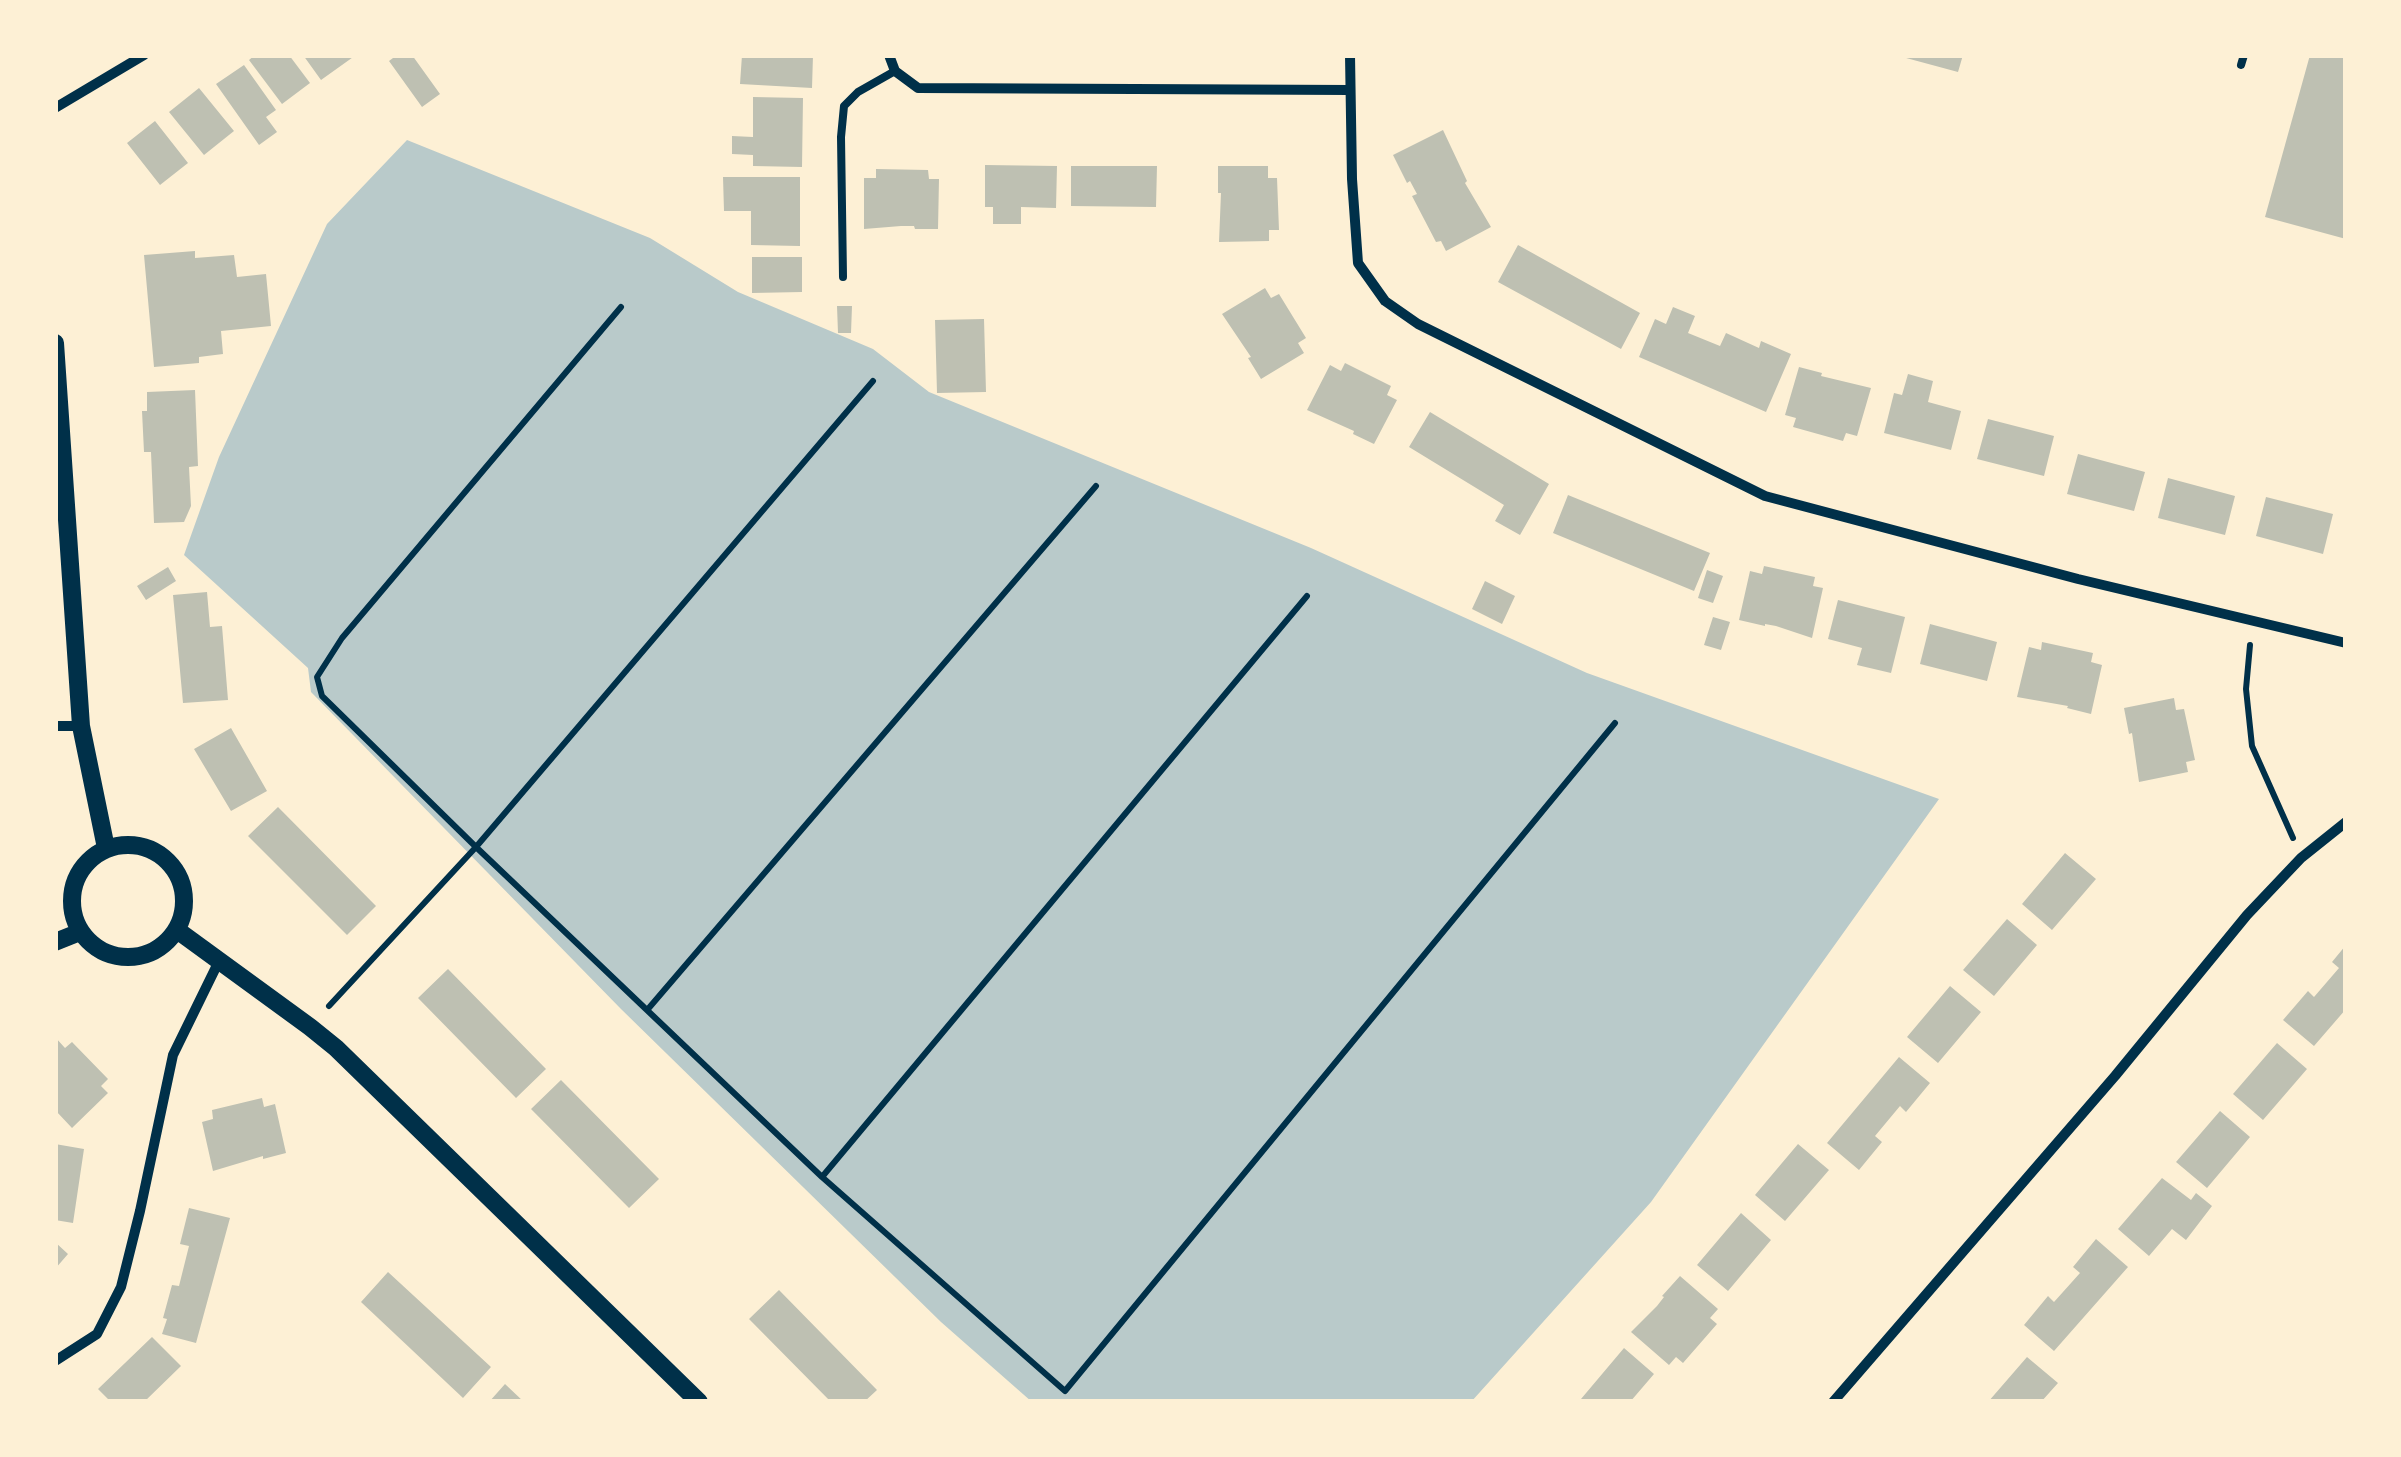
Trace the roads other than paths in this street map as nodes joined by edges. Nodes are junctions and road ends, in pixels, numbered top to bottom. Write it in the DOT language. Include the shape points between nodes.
graph roads {
  1 [pos="144,55"];
  2 [pos="889,55"];
  3 [pos="1350,55"];
  4 [pos="2244,55"];
  5 [pos="2242,65"];
  6 [pos="895,71"];
  7 [pos="1350,90"];
  8 [pos="55,108"];
  9 [pos="844,277"];
  10 [pos="55,343"];
  11 [pos="2346,643"];
  12 [pos="55,726"];
  13 [pos="81,726"];
  14 [pos="2346,822"];
  15 [pos="106,848"];
  16 [pos="176,930"];
  17 [pos="80,932"];
  18 [pos="55,942"];
  19 [pos="219,961"];
  20 [pos="55,1361"];
  21 [pos="699,1402"];
  22 [pos="1833,1402"];
  1 -- 8 [label="street"];
  2 -- 6 [label="street"];
  3 -- 7 [label="street"];
  4 -- 5 [label="lane"];
  6 -- 7 [label="street" via="918,88"];
  6 -- 9 [label="lane" via="844,106"];
  7 -- 11 [label="street" via="1358,263 1385,301 1418,324 1766,496"];
  10 -- 13 [label="street"];
  12 -- 13 [label="street"];
  13 -- 15 [label="street"];
  14 -- 22 [label="street" via="2247,915"];
  15 -- 16 [label="street" via="142,846 171,864 185,896"];
  15 -- 17 [label="street" via="77,874 72,914"];
  16 -- 17 [label="street" via="161,948 140,957 117,957"];
  16 -- 19 [label="street"];
  17 -- 18 [label="street"];
  19 -- 20 [label="street" via="173,1055 121,1288 97,1334"];
  19 -- 21 [label="street" via="336,1048"];
}
